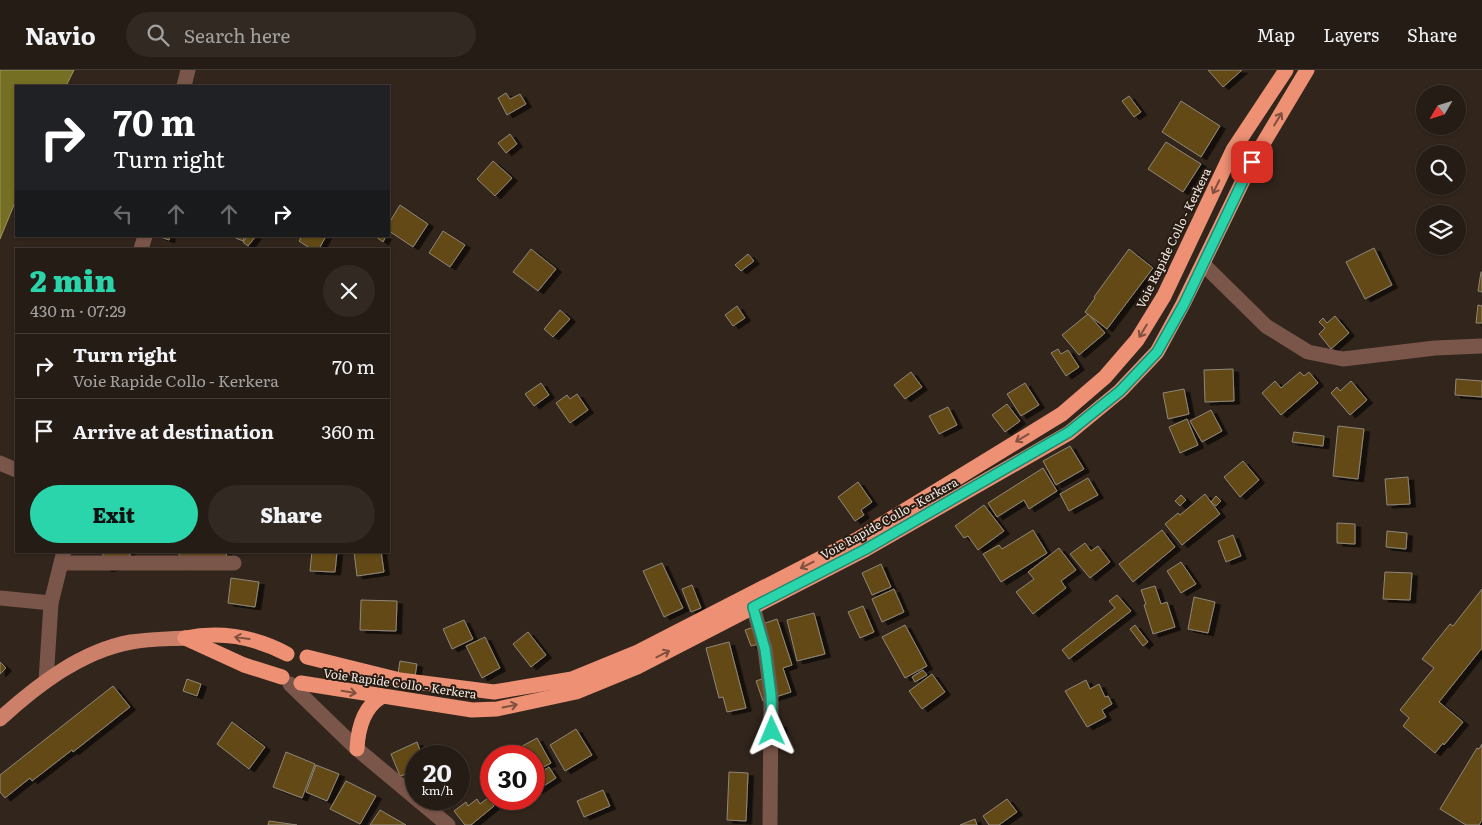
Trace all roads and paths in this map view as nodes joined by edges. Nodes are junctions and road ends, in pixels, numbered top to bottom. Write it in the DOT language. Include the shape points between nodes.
graph roads {
  1 [pos="188,70"];
  2 [pos="1286,70"];
  3 [pos="1307,70"];
  4 [pos="184,85"];
  5 [pos="1203,264"];
  6 [pos="1482,346"];
  7 [pos="0,463"];
  8 [pos="15,470"];
  9 [pos="63,557"];
  10 [pos="234,563"];
  11 [pos="0,598"];
  12 [pos="51,603"];
  13 [pos="753,607"];
  14 [pos="185,638"];
  15 [pos="287,654"];
  16 [pos="307,657"];
  17 [pos="46,681"];
  18 [pos="291,682"];
  19 [pos="381,697"];
  20 [pos="0,719"];
  21 [pos="358,749"];
  22 [pos="448,825"];
  23 [pos="770,825"];
  1 -- 4 [label="street"];
  2 -- 16 [label="highway, Voie Rapide Collo - Kerkera, one-way" via="1233,150 1164,296 1137,340 1105,377 1062,414 858,539 638,652 572,679 494,692 400,680"];
  5 -- 3 [label="highway, Voie Rapide Collo - Kerkera, one-way" via="1252,162"];
  5 -- 6 [label="street" via="1266,326 1308,352 1343,359"];
  5 -- 13 [label="highway, Voie Rapide Collo - Kerkera" via="1157,352 1120,391 1069,432 866,549"];
  7 -- 8 [label="street"];
  9 -- 10 [label="street"];
  9 -- 12 [label="street"];
  11 -- 12 [label="street"];
  12 -- 17 [label="street"];
  19 -- 13 [label="highway, Voie Rapide Collo - Kerkera, one-way" via="472,710 498,709 576,692 637,667"];
  13 -- 23 [label="street" via="765,649 771,695"];
  15 -- 14 [label="highway, one-way" via="249,639 216,635"];
  14 -- 17 [label="main road" via="130,643 108,649"];
  14 -- 18 [label="highway, Voie Rapide Collo - Kerkera" via="244,666"];
  15 -- 16 [label="highway" via="297,652"];
  15 -- 18 [label="highway" via="279,667"];
  16 -- 18 [label="highway" via="311,666 309,677"];
  17 -- 20 [label="main road"];
  18 -- 19 [label="highway, Voie Rapide Collo - Kerkera, one-way"];
  18 -- 21 [label="street"];
  19 -- 21 [label="highway" via="374,701 362,719"];
  21 -- 22 [label="street"];
}
